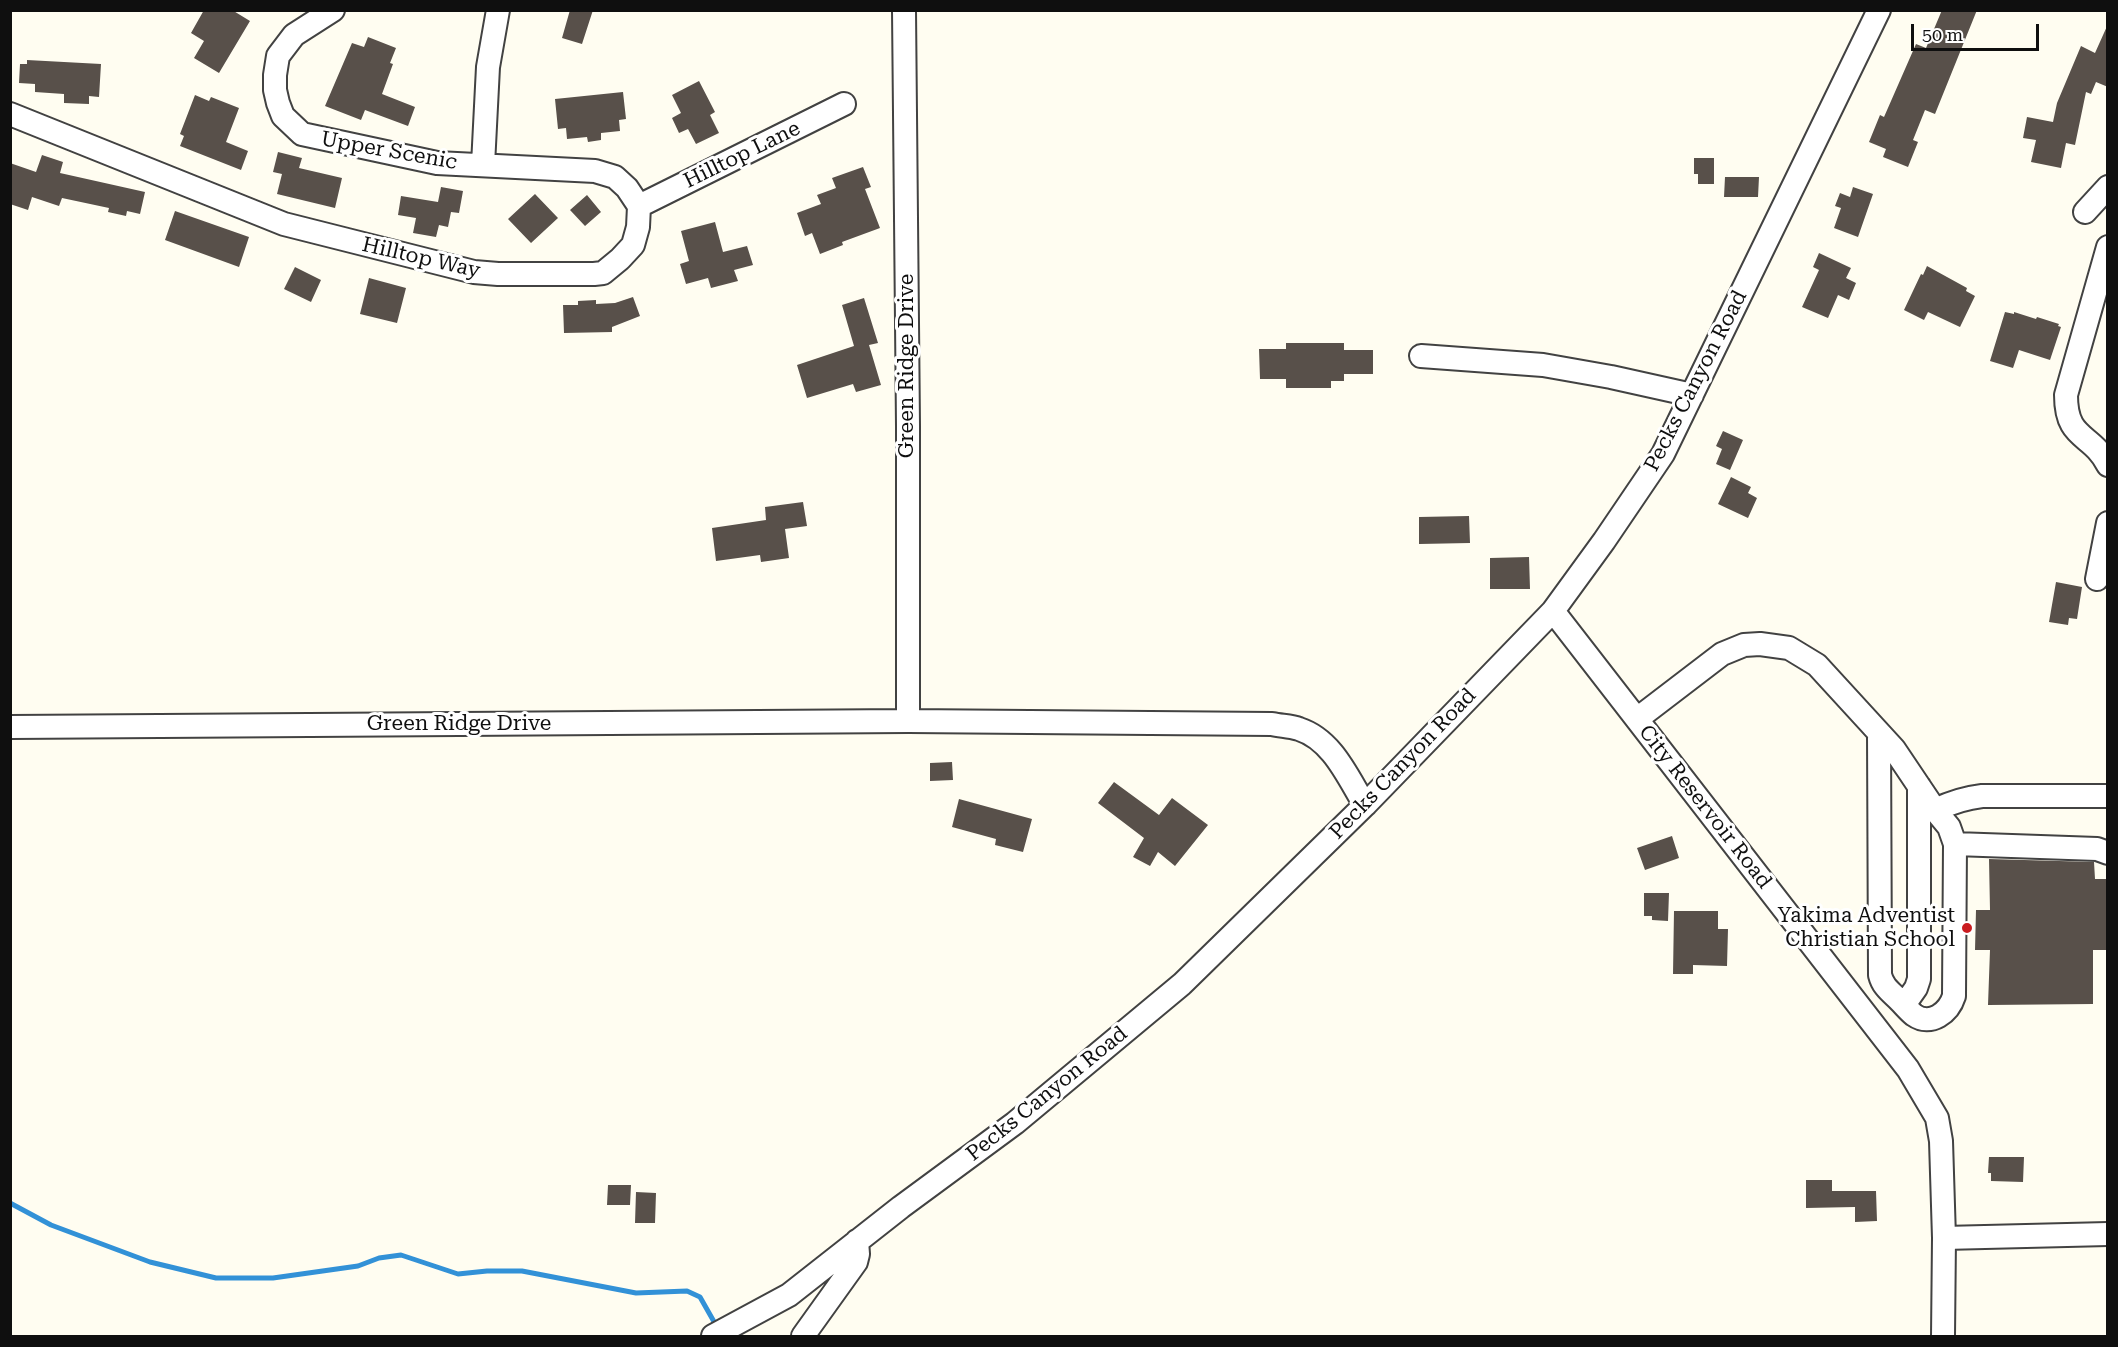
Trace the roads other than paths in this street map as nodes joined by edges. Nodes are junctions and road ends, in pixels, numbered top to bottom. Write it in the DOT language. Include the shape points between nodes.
graph roads {
  1 [pos="333,10"];
  2 [pos="498,10"];
  3 [pos="904,10"];
  4 [pos="1880,10"];
  5 [pos="844,104"];
  6 [pos="10,114"];
  7 [pos="483,165"];
  8 [pos="2108,187"];
  9 [pos="639,206"];
  10 [pos="2085,212"];
  11 [pos="2108,247"];
  12 [pos="1421,356"];
  13 [pos="1692,396"];
  14 [pos="2108,465"];
  15 [pos="2108,524"];
  16 [pos="2097,579"];
  17 [pos="1553,611"];
  18 [pos="1637,719"];
  19 [pos="908,722"];
  20 [pos="10,727"];
  21 [pos="1879,733"];
  22 [pos="1918,786"];
  23 [pos="2108,796"];
  24 [pos="1365,806"];
  25 [pos="1935,810"];
  26 [pos="1955,844"];
  27 [pos="2108,854"];
  28 [pos="1904,1005"];
  29 [pos="2108,1234"];
  30 [pos="1944,1238"];
  31 [pos="857,1241"];
  32 [pos="713,1336"];
  33 [pos="803,1336"];
  34 [pos="1944,1336"];
  1 -- 7 [label="street, Upper Scenic" via="294,35 278,56 275,90 283,116 290,124 315,138 437,163"];
  2 -- 7 [label="street, Upper Scenic" via="488,67"];
  3 -- 19 [label="street, Green Ridge Drive"];
  4 -- 13 [label="street, Pecks Canyon Road"];
  5 -- 9 [label="street, Hilltop Lane"];
  6 -- 9 [label="street, Hilltop Way" via="284,224 474,272 603,273 633,245"];
  7 -- 9 [label="street" via="595,171 615,177"];
  8 -- 10 [label="street"];
  11 -- 14 [label="street" via="2066,395 2071,426 2098,449"];
  12 -- 13 [label="street" via="1543,365"];
  13 -- 17 [label="street, Pecks Canyon Road" via="1663,454"];
  15 -- 16 [label="street"];
  17 -- 18 [label="street, City Reservoir Road"];
  17 -- 24 [label="street, Pecks Canyon Road"];
  18 -- 21 [label="street" via="1722,654 1744,645 1760,644 1788,648 1817,665"];
  18 -- 30 [label="street, City Reservoir Road" via="1901,1060 1925,1097 1937,1118 1941,1141"];
  19 -- 20 [label="street, Green Ridge Drive"];
  19 -- 24 [label="street, Green Ridge Drive" via="1272,724 1311,734 1330,750"];
  21 -- 22 [label="street"];
  21 -- 28 [label="street" via="1880,975 1883,984"];
  22 -- 25 [label="street"];
  22 -- 28 [label="street" via="1918,980"];
  23 -- 25 [label="street" via="1982,796"];
  24 -- 31 [label="street, Pecks Canyon Road" via="1182,984 1015,1123"];
  25 -- 26 [label="street" via="1949,827"];
  26 -- 27 [label="street" via="2097,849"];
  26 -- 28 [label="street" via="1951,1006 1940,1016 1926,1019 1915,1016"];
  29 -- 30 [label="street"];
  30 -- 34 [label="street, City Reservoir Road"];
  31 -- 32 [label="street, Pecks Canyon Road" via="789,1295"];
  31 -- 33 [label="street" via="856,1262"];
}
